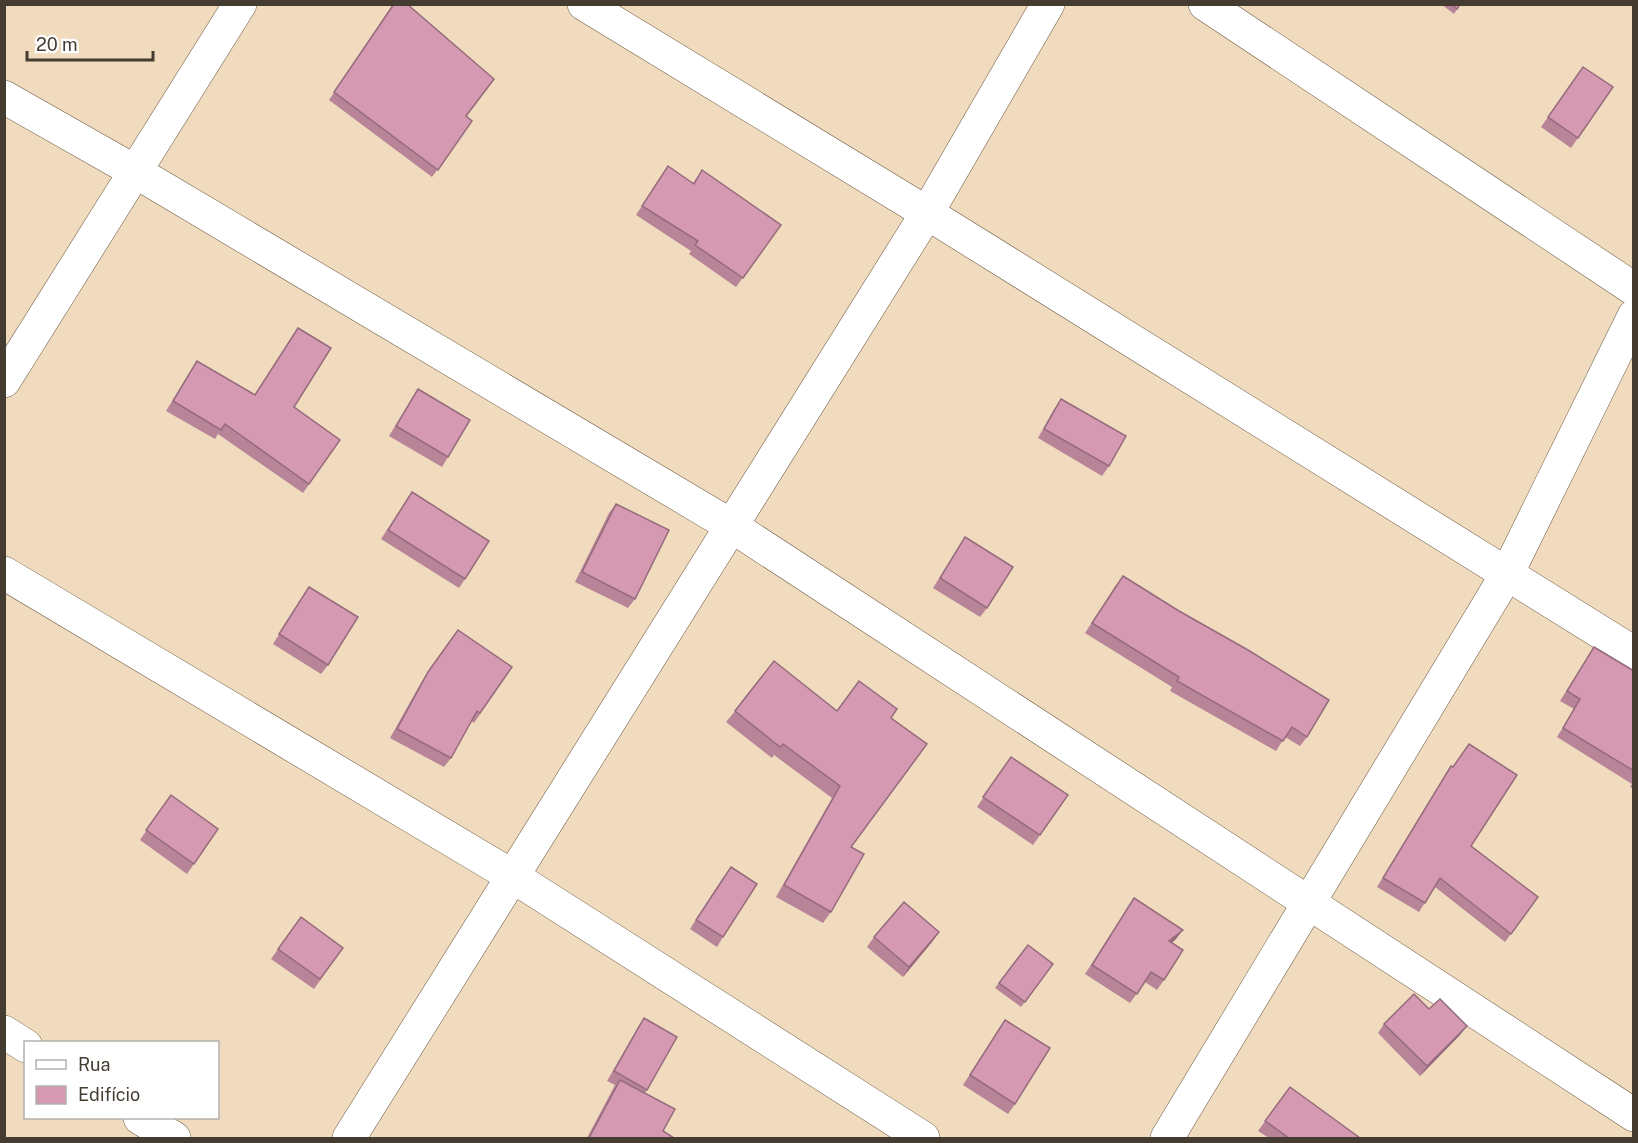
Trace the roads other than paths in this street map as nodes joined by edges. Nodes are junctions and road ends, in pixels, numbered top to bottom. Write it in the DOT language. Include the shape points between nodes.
graph roads {
  1 [pos="240,4"];
  2 [pos="584,4"];
  3 [pos="1048,4"];
  4 [pos="1204,4"];
  5 [pos="4,97"];
  6 [pos="136,172"];
  7 [pos="927,213"];
  8 [pos="1634,289"];
  9 [pos="1634,316"];
  10 [pos="4,381"];
  11 [pos="730,525"];
  12 [pos="4,573"];
  13 [pos="1507,574"];
  14 [pos="1634,653"];
  15 [pos="512,876"];
  16 [pos="1308,903"];
  17 [pos="4,1032"];
  18 [pos="24,1045"];
  19 [pos="1634,1115"];
  20 [pos="142,1119"];
  21 [pos="174,1138"];
  22 [pos="349,1138"];
  23 [pos="923,1138"];
  24 [pos="1167,1138"];
  1 -- 6 [label="street"];
  2 -- 7 [label="street"];
  3 -- 7 [label="street"];
  4 -- 8 [label="street"];
  5 -- 6 [label="street"];
  6 -- 10 [label="street"];
  6 -- 11 [label="street"];
  7 -- 11 [label="street"];
  7 -- 13 [label="street"];
  9 -- 13 [label="street"];
  11 -- 15 [label="street"];
  11 -- 16 [label="street"];
  12 -- 15 [label="street"];
  13 -- 14 [label="street"];
  13 -- 16 [label="street"];
  15 -- 22 [label="street"];
  15 -- 23 [label="street"];
  16 -- 19 [label="street"];
  16 -- 24 [label="street"];
  17 -- 18 [label="street"];
  20 -- 21 [label="street"];
}
